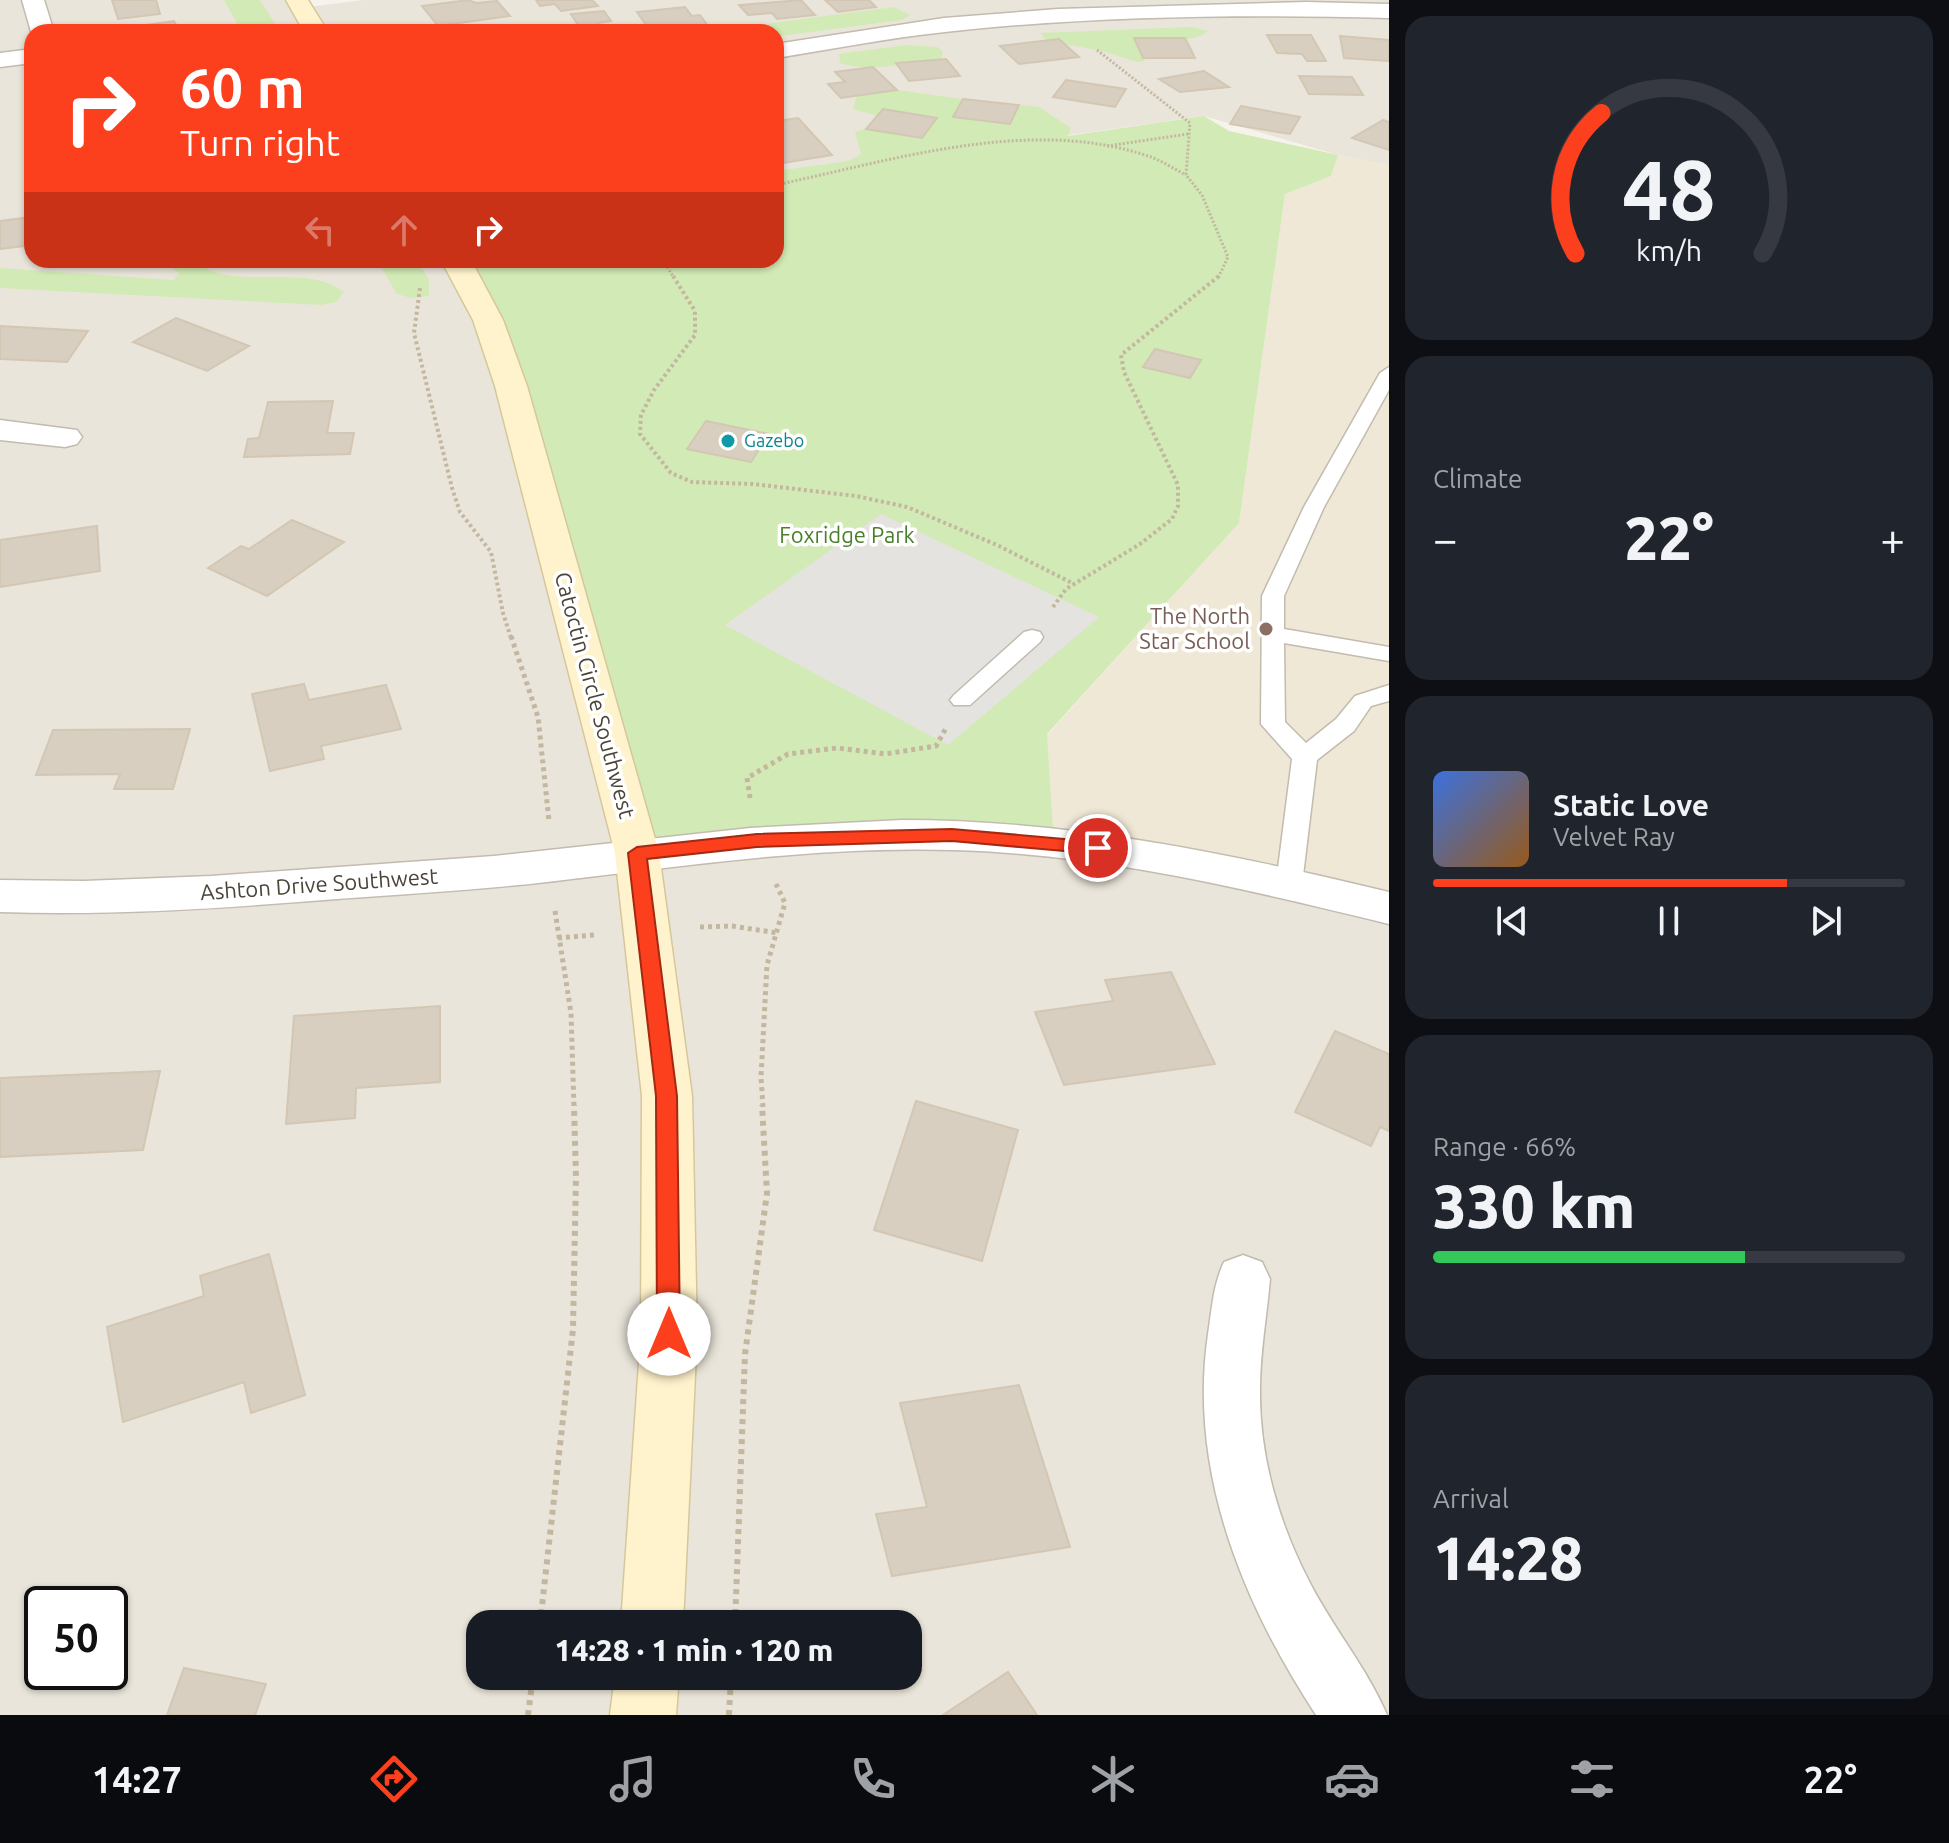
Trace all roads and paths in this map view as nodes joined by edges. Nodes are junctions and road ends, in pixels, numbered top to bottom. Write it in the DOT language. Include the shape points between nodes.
graph roads {
  1 [pos="33,0"];
  2 [pos="297,0"];
  3 [pos="1086,7"];
  4 [pos="1376,7"];
  5 [pos="1058,16"];
  6 [pos="40,24"];
  7 [pos="311,24"];
  8 [pos="784,50"];
  9 [pos="24,57"];
  10 [pos="0,60"];
  11 [pos="1188,134"];
  12 [pos="1106,147"];
  13 [pos="1186,175"];
  14 [pos="784,184"];
  15 [pos="668,268"];
  16 [pos="438,271"];
  17 [pos="1389,373"];
  18 [pos="0,430"];
  19 [pos="65,437"];
  20 [pos="1074,584"];
  21 [pos="1272,634"];
  22 [pos="1032,637"];
  23 [pos="1389,654"];
  24 [pos="1389,693"];
  25 [pos="962,700"];
  26 [pos="1305,757"];
  27 [pos="757,840"];
  28 [pos="637,853"];
  29 [pos="550,866"];
  30 [pos="1289,884"];
  31 [pos="0,896"];
  32 [pos="1389,908"];
  33 [pos="1243,1279"];
  34 [pos="542,1610"];
  35 [pos="653,1610"];
  36 [pos="736,1610"];
  37 [pos="531,1690"];
  38 [pos="646,1690"];
  39 [pos="730,1690"];
  40 [pos="528,1715"];
  41 [pos="643,1715"];
  42 [pos="729,1715"];
  43 [pos="1354,1715"];
  1 -- 6 [label="street"];
  2 -- 7 [label="main road"];
  3 -- 4 [label="street"];
  3 -- 5 [label="street"];
  5 -- 8 [label="street" via="944,25"];
  5 -- 11 [label="path" via="1182,114 1190,123"];
  9 -- 10 [label="street"];
  11 -- 12 [label="path"];
  11 -- 13 [label="path"];
  12 -- 13 [label="path" via="1147,156"];
  12 -- 14 [label="path" via="1059,140 1015,142"];
  13 -- 20 [label="path" via="1202,195 1228,257 1226,266 1217,279 1121,355 1124,372 1178,485 1178,506 1172,519 1151,536"];
  15 -- 20 [label="path" via="695,311 695,335 654,390 641,415 640,434 671,473 692,482 842,494 907,507"];
  16 -- 28 [label="main road, Catoctin Circle Southwest" via="488,320 511,386"];
  16 -- 29 [label="path" via="414,333 452,488 460,512 491,552 503,613 538,717"];
  17 -- 21 [label="lane" via="1314,507 1273,596"];
  18 -- 19 [label="street"];
  20 -- 22 [label="path"];
  21 -- 23 [label="lane"];
  21 -- 26 [label="lane" via="1273,724"];
  22 -- 25 [label="lane"];
  24 -- 26 [label="lane" via="1363,701 1345,725"];
  25 -- 27 [label="path" via="936,746 885,754 837,748 788,754 747,778"];
  26 -- 30 [label="lane"];
  27 -- 28 [label="street, Ashton Drive Southwest"];
  27 -- 30 [label="street, Ashton Drive Southwest" via="952,835 1054,842 1150,855"];
  27 -- 36 [label="path" via="785,903 767,965 764,1002 761,1077 767,1193 745,1354"];
  28 -- 29 [label="street, Ashton Drive Southwest"];
  28 -- 35 [label="main road, Catoctin Circle Southwest" via="667,1096 669,1334"];
  29 -- 31 [label="street, Ashton Drive Southwest" via="238,891 63,899"];
  29 -- 34 [label="path" via="571,1013 576,1177 574,1314"];
  30 -- 32 [label="street, Ashton Drive Southwest"];
  33 -- 43 [label="street" via="1231,1398 1245,1503 1273,1576"];
  37 -- 40 [label="path"];
  38 -- 41 [label="main road"];
  39 -- 42 [label="path"];
}
